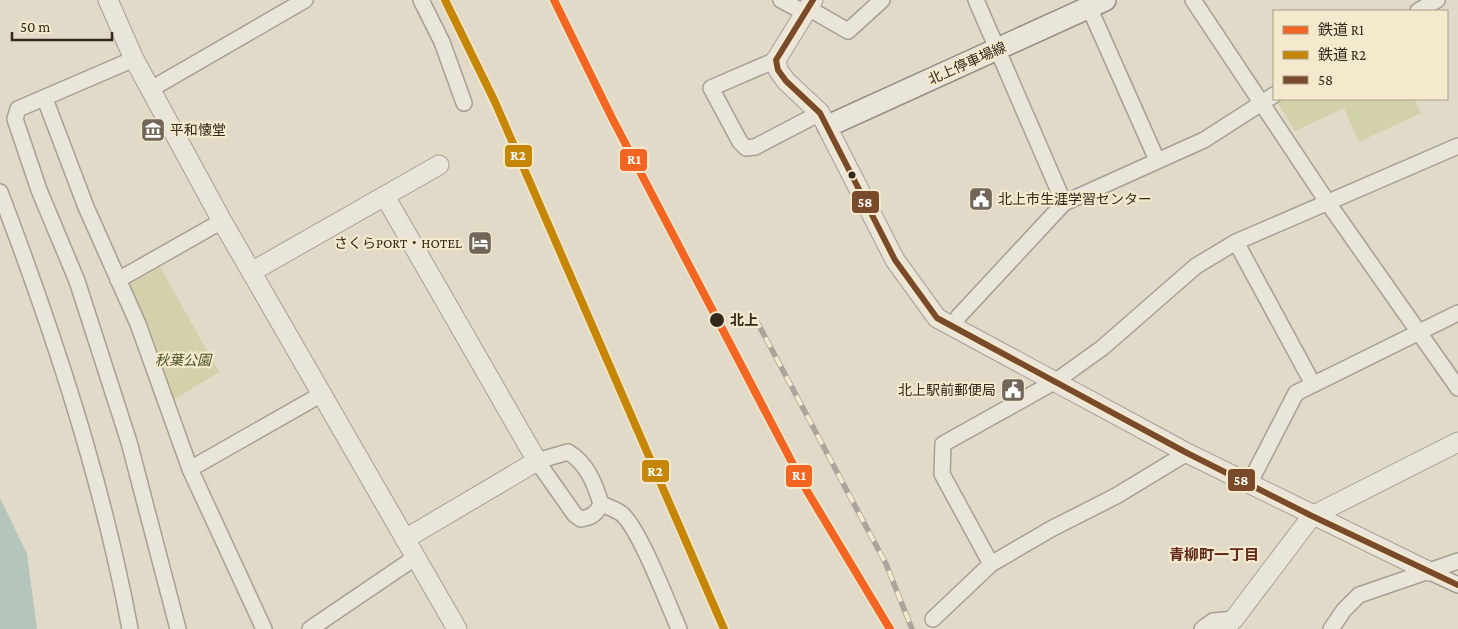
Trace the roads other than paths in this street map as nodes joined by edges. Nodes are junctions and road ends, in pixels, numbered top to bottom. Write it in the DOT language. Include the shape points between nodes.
graph roads {
  1 [pos="108,0"];
  2 [pos="305,0"];
  3 [pos="421,0"];
  4 [pos="782,0"];
  5 [pos="882,0"];
  6 [pos="976,0"];
  7 [pos="1193,0"];
  8 [pos="1437,0"];
  9 [pos="1097,4"];
  10 [pos="809,7"];
  11 [pos="1420,10"];
  12 [pos="997,49"];
  13 [pos="134,59"];
  14 [pos="776,60"];
  15 [pos="151,89"];
  16 [pos="45,99"];
  17 [pos="1268,99"];
  18 [pos="464,103"];
  19 [pos="824,120"];
  20 [pos="1458,146"];
  21 [pos="1157,160"];
  22 [pos="439,166"];
  23 [pos="0,192"];
  24 [pos="386,198"];
  25 [pos="1064,203"];
  26 [pos="1328,203"];
  27 [pos="222,221"];
  28 [pos="1236,242"];
  29 [pos="252,271"];
  30 [pos="118,280"];
  31 [pos="1458,313"];
  32 [pos="953,327"];
  33 [pos="1419,332"];
  34 [pos="1056,381"];
  35 [pos="1312,384"];
  36 [pos="1458,388"];
  37 [pos="322,394"];
  38 [pos="1458,442"];
  39 [pos="1186,453"];
  40 [pos="537,461"];
  41 [pos="190,469"];
  42 [pos="1249,484"];
  43 [pos="601,504"];
  44 [pos="1312,516"];
  45 [pos="404,538"];
  46 [pos="416,557"];
  47 [pos="1458,561"];
  48 [pos="991,564"];
  49 [pos="1428,571"];
  50 [pos="1458,585"];
  51 [pos="934,619"];
  52 [pos="1228,626"];
  53 [pos="130,629"];
  54 [pos="178,629"];
  55 [pos="264,629"];
  56 [pos="310,629"];
  57 [pos="457,629"];
  58 [pos="679,629"];
  59 [pos="1202,629"];
  60 [pos="1331,629"];
  1 -- 13 [label="street"];
  2 -- 15 [label="street"];
  3 -- 18 [label="street" via="442,42"];
  4 -- 10 [label="street"];
  5 -- 10 [label="street" via="848,32"];
  6 -- 12 [label="street"];
  7 -- 17 [label="street"];
  8 -- 11 [label="street"];
  9 -- 12 [label="main road, 北上停車場線"];
  9 -- 21 [label="street"];
  10 -- 14 [label="street"];
  12 -- 19 [label="main road, 北上停車場線"];
  12 -- 25 [label="street"];
  13 -- 15 [label="street"];
  13 -- 16 [label="street"];
  14 -- 19 [label="street" via="786,81"];
  14 -- 19 [label="street" via="711,88 740,142 746,148 755,147"];
  15 -- 27 [label="street"];
  16 -- 30 [label="street"];
  16 -- 54 [label="street" via="18,109 15,119 38,190 77,281 129,442"];
  17 -- 21 [label="street" via="1204,140"];
  17 -- 26 [label="street"];
  19 -- 32 [label="street" via="895,260 937,318"];
  20 -- 26 [label="street"];
  21 -- 25 [label="street"];
  22 -- 24 [label="street"];
  23 -- 53 [label="street" via="82,430 116,559"];
  24 -- 29 [label="street"];
  24 -- 40 [label="street"];
  25 -- 32 [label="street" via="959,316"];
  26 -- 28 [label="street"];
  26 -- 33 [label="street"];
  27 -- 29 [label="street"];
  27 -- 30 [label="street"];
  28 -- 34 [label="street" via="1196,266 1102,348"];
  28 -- 35 [label="street"];
  29 -- 37 [label="street"];
  30 -- 41 [label="street" via="138,324"];
  31 -- 33 [label="street"];
  32 -- 34 [label="street"];
  33 -- 35 [label="street"];
  33 -- 36 [label="street"];
  34 -- 39 [label="street"];
  34 -- 48 [label="street" via="943,444 942,474"];
  35 -- 42 [label="street" via="1296,393"];
  37 -- 41 [label="street"];
  37 -- 45 [label="street"];
  38 -- 44 [label="street"];
  39 -- 42 [label="street"];
  39 -- 48 [label="street" via="1116,496"];
  40 -- 43 [label="street" via="568,452 577,457"];
  40 -- 43 [label="street" via="575,515 581,519 597,512"];
  40 -- 45 [label="street"];
  41 -- 55 [label="street"];
  42 -- 44 [label="street"];
  43 -- 58 [label="street" via="624,516 644,549"];
  44 -- 49 [label="street"];
  44 -- 52 [label="street"];
  45 -- 46 [label="street"];
  46 -- 56 [label="street"];
  46 -- 57 [label="street"];
  47 -- 49 [label="street"];
  48 -- 51 [label="street"];
  49 -- 50 [label="street"];
  49 -- 60 [label="street" via="1359,595"];
  52 -- 59 [label="street" via="1213,621"];
}
